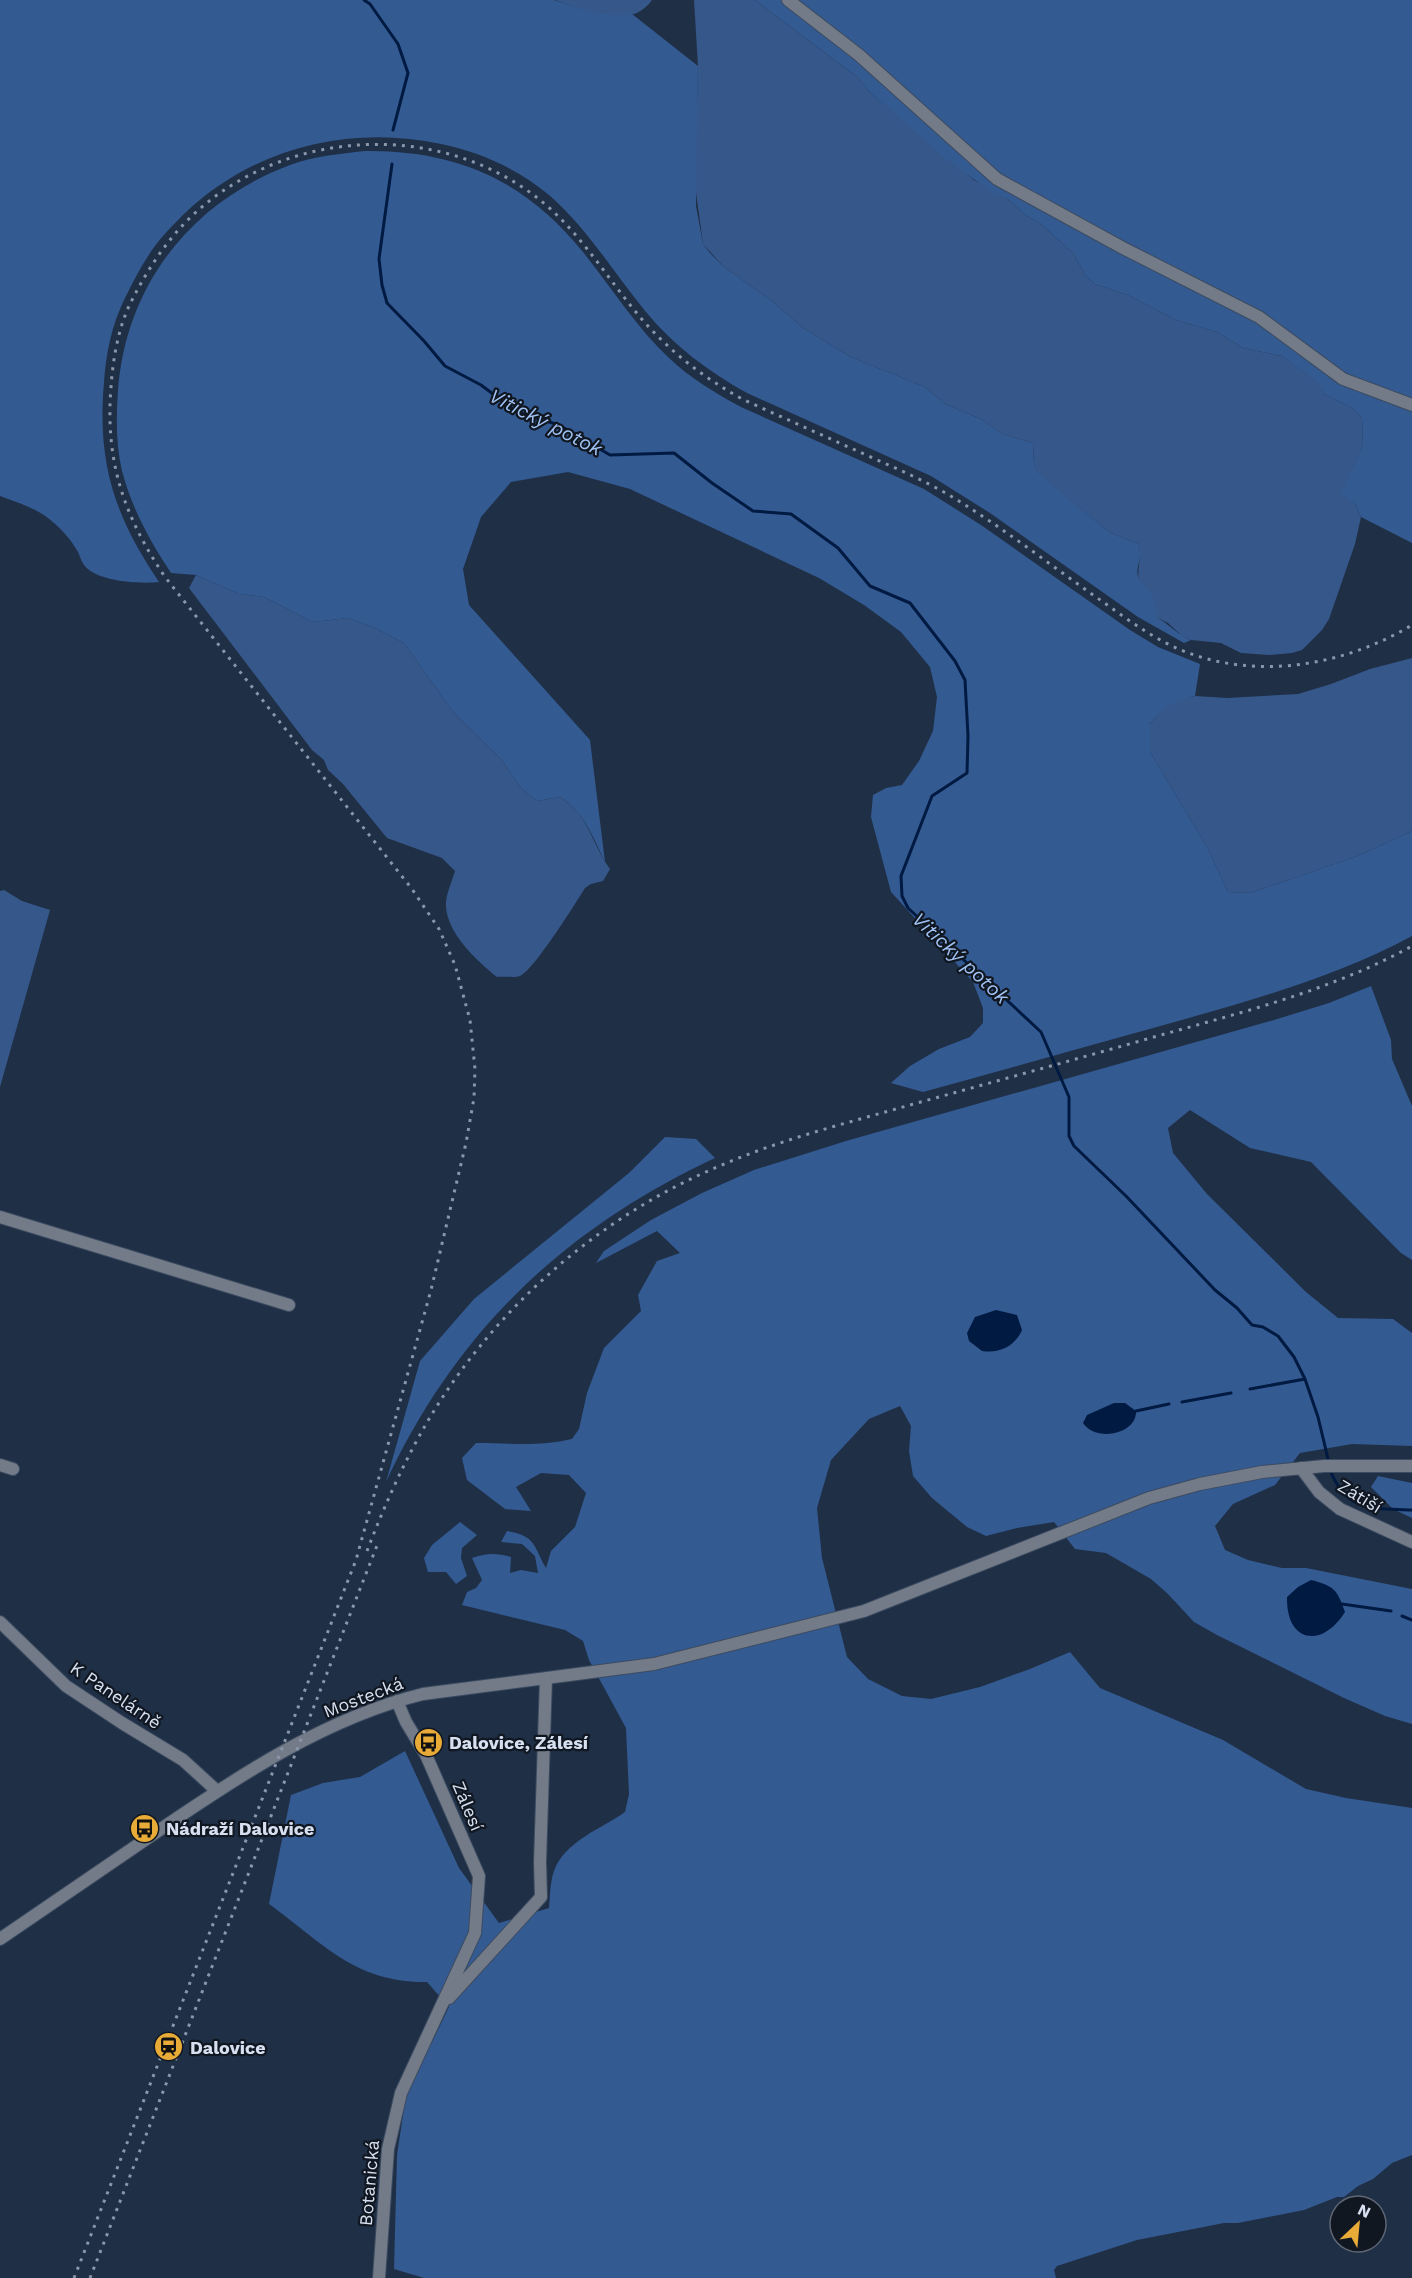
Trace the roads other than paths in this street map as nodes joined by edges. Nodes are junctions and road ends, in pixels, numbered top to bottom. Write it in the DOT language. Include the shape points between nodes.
graph roads {
  1 [pos="788,0"];
  2 [pos="1412,405"];
  3 [pos="0,1217"];
  4 [pos="289,1305"];
  5 [pos="0,1465"];
  6 [pos="1412,1466"];
  7 [pos="1301,1468"];
  8 [pos="13,1469"];
  9 [pos="1412,1542"];
  10 [pos="0,1622"];
  11 [pos="546,1678"];
  12 [pos="397,1701"];
  13 [pos="217,1791"];
  14 [pos="475,1933"];
  15 [pos="0,1939"];
  16 [pos="441,2008"];
  17 [pos="379,2278"];
  1 -- 2 [label="street" via="859,55 998,179 1259,317 1343,379"];
  3 -- 4 [label="street"];
  5 -- 8 [label="street"];
  6 -- 7 [label="street, Mostecká"];
  7 -- 9 [label="street, Zátiší" via="1319,1492 1340,1509"];
  7 -- 11 [label="street, Mostecká" via="1200,1484 1149,1498 864,1611 654,1664"];
  10 -- 13 [label="street, K Panelárně" via="66,1686 183,1760"];
  11 -- 12 [label="street, Mostecká"];
  11 -- 16 [label="street" via="541,1897"];
  12 -- 13 [label="street, Mostecká" via="290,1746"];
  12 -- 14 [label="street, Zálesí" via="426,1755 479,1876"];
  13 -- 15 [label="street, Mostecká"];
  14 -- 16 [label="street, Botanická"];
  16 -- 17 [label="street, Botanická" via="401,2093 388,2149"];
}
